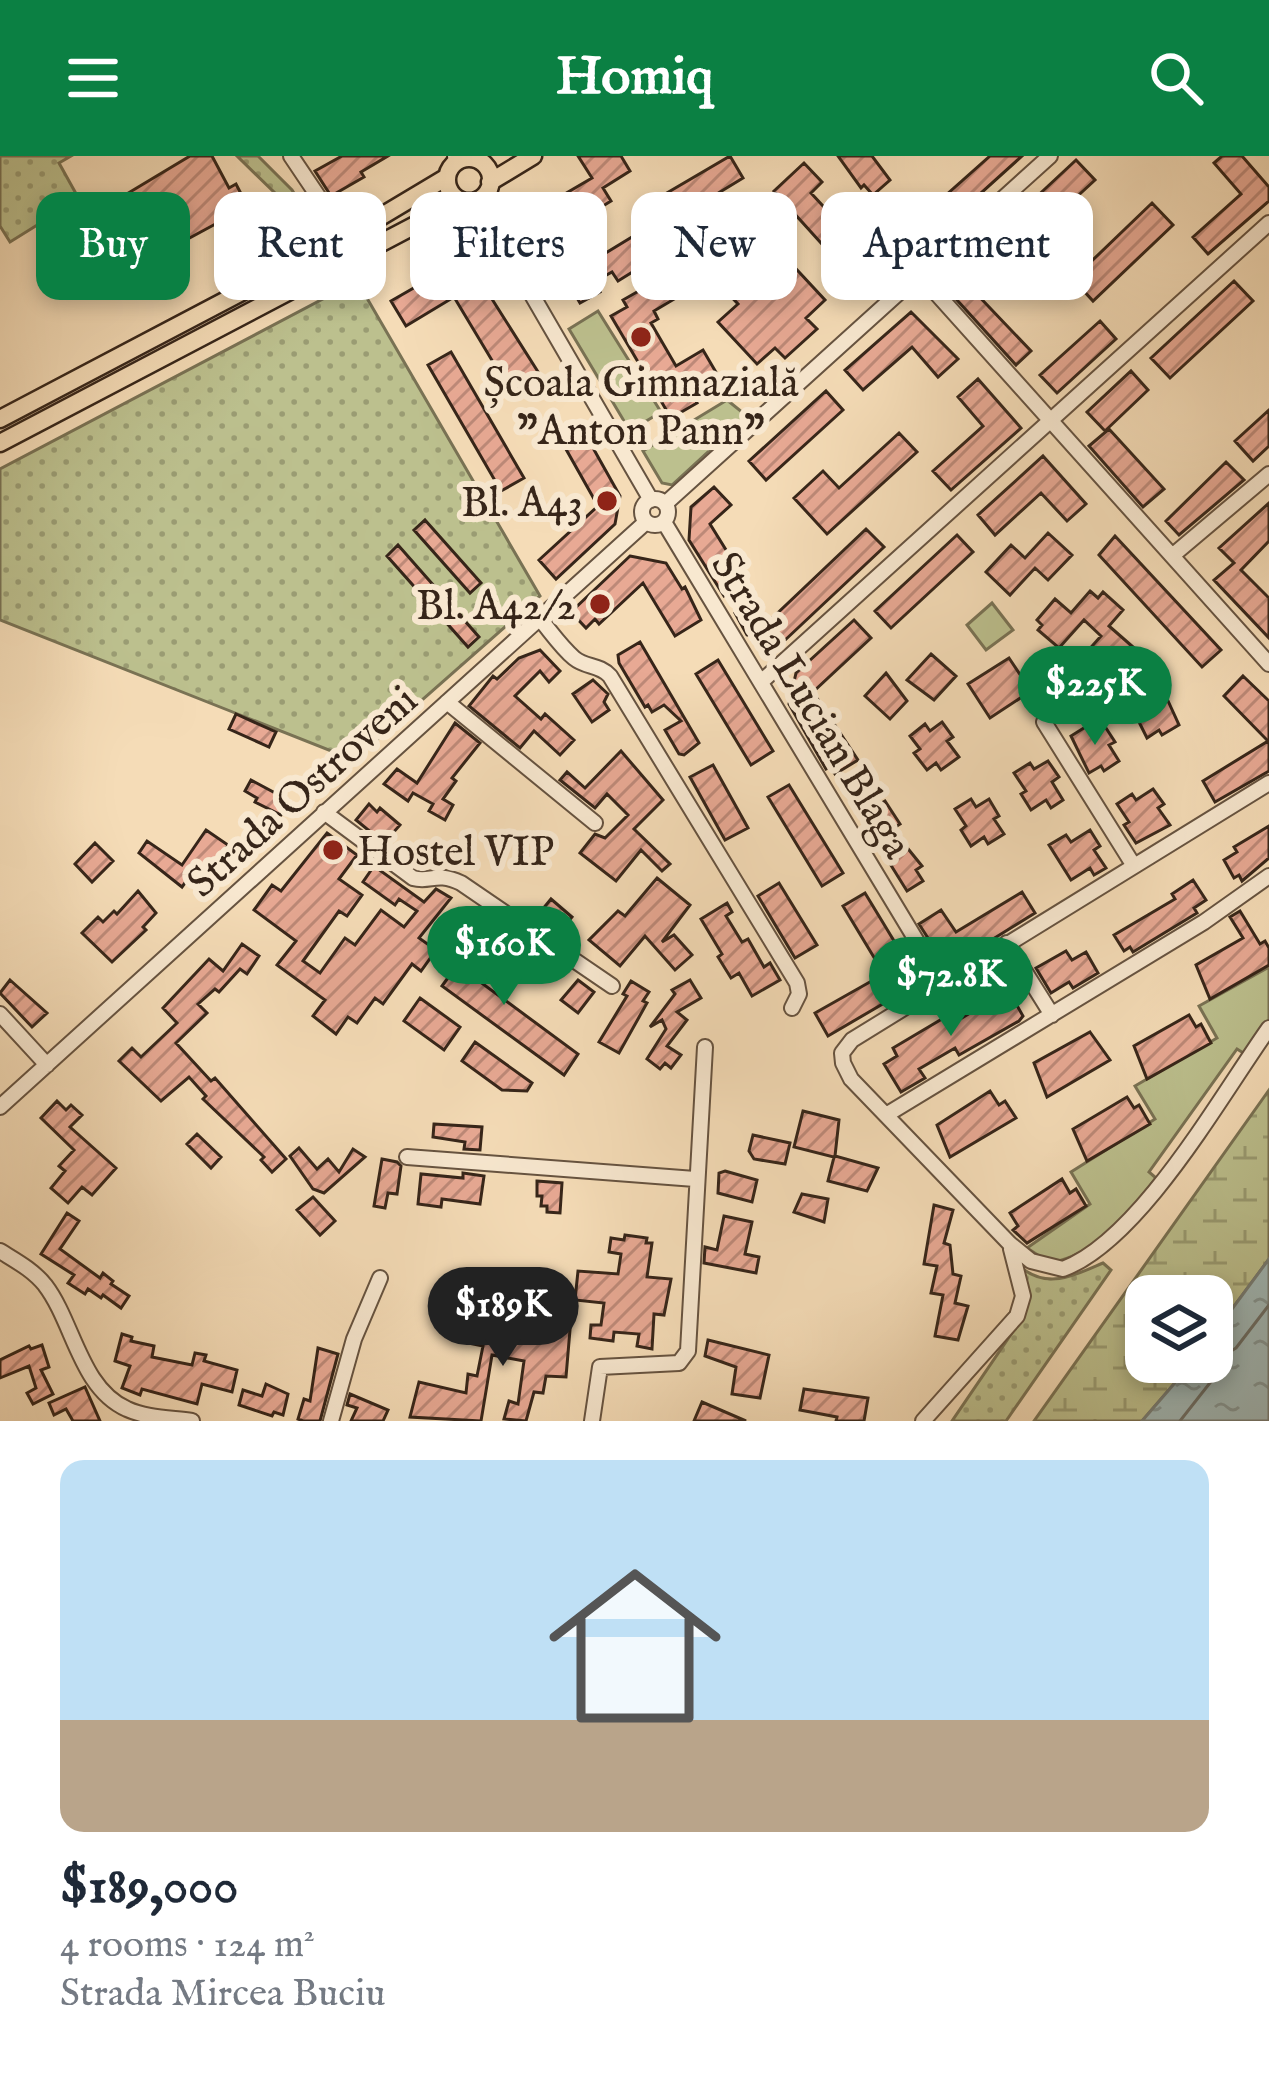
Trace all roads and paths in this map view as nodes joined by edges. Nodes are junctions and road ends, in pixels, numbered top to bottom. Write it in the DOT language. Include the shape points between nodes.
graph roads {
  1 [pos="291,156"];
  2 [pos="533,156"];
  3 [pos="1051,156"];
  4 [pos="482,158"];
  5 [pos="456,159"];
  6 [pos="447,178"];
  7 [pos="490,182"];
  8 [pos="315,192"];
  9 [pos="453,192"];
  10 [pos="486,192"];
  11 [pos="1011,192"];
  12 [pos="1269,223"];
  13 [pos="410,231"];
  14 [pos="532,300"];
  15 [pos="891,300"];
  16 [pos="942,300"];
  17 [pos="0,419"];
  18 [pos="1051,421"];
  19 [pos="0,443"];
  20 [pos="1269,474"];
  21 [pos="658,502"];
  22 [pos="646,521"];
  23 [pos="664,521"];
  24 [pos="1172,556"];
  25 [pos="540,619"];
  26 [pos="1269,664"];
  27 [pos="761,682"];
  28 [pos="447,702"];
  29 [pos="1044,722"];
  30 [pos="1269,782"];
  31 [pos="323,812"];
  32 [pos="596,823"];
  33 [pos="1134,866"];
  34 [pos="1269,876"];
  35 [pos="1007,944"];
  36 [pos="942,983"];
  37 [pos="612,986"];
  38 [pos="792,1008"];
  39 [pos="0,1014"];
  40 [pos="1052,1015"];
  41 [pos="1269,1028"];
  42 [pos="705,1047"];
  43 [pos="47,1065"];
  44 [pos="0,1107"];
  45 [pos="886,1115"];
  46 [pos="407,1157"];
  47 [pos="695,1179"];
  48 [pos="1010,1244"];
  49 [pos="0,1251"];
  50 [pos="380,1278"];
  51 [pos="130,1416"];
  52 [pos="192,1421"];
  53 [pos="331,1421"];
  54 [pos="592,1421"];
  55 [pos="923,1421"];
  1 -- 8 [label="street"];
  2 -- 7 [label="main road"];
  3 -- 11 [label="street"];
  4 -- 5 [label="main road"];
  4 -- 7 [label="main road"];
  5 -- 6 [label="main road"];
  6 -- 9 [label="main road"];
  6 -- 17 [label="main road"];
  7 -- 10 [label="main road"];
  12 -- 18 [label="street"];
  13 -- 19 [label="main road"];
  14 -- 21 [label="street"];
  15 -- 21 [label="street"];
  16 -- 18 [label="street"];
  18 -- 24 [label="street"];
  18 -- 27 [label="street"];
  20 -- 24 [label="street"];
  21 -- 22 [label="street" via="642,511"];
  21 -- 23 [label="street" via="668,513"];
  22 -- 23 [label="street"];
  22 -- 25 [label="street, Strada Ostroveni"];
  23 -- 27 [label="street, Strada Lucian Blaga"];
  24 -- 26 [label="street"];
  25 -- 28 [label="street, Strada Ostroveni"];
  25 -- 38 [label="street" via="573,658 610,676 797,982"];
  27 -- 36 [label="street, Strada Lucian Blaga"];
  28 -- 31 [label="street, Strada Ostroveni"];
  28 -- 32 [label="street"];
  29 -- 33 [label="street"];
  30 -- 33 [label="street"];
  31 -- 37 [label="street" via="412,878 442,875 461,883"];
  31 -- 43 [label="street, Strada Ostroveni"];
  33 -- 35 [label="street"];
  34 -- 40 [label="street"];
  35 -- 36 [label="street"];
  35 -- 40 [label="street"];
  36 -- 45 [label="street" via="842,1053 851,1078"];
  39 -- 43 [label="street"];
  40 -- 45 [label="street"];
  41 -- 48 [label="street" via="1113,1240 1063,1269 1030,1261"];
  42 -- 47 [label="street"];
  43 -- 44 [label="street, Strada Ostroveni"];
  45 -- 48 [label="street"];
  46 -- 47 [label="street"];
  47 -- 54 [label="street" via="686,1358 600,1367"];
  48 -- 55 [label="street" via="1023,1296 1017,1316"];
  49 -- 51 [label="street" via="47,1288 95,1381"];
  50 -- 53 [label="street"];
  51 -- 52 [label="street"];
}
